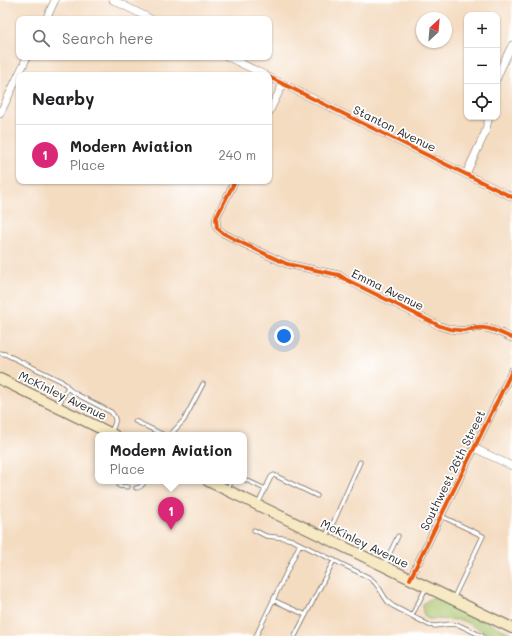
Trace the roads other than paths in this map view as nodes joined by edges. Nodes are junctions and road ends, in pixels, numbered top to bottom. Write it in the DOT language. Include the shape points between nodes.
graph roads {
  1 [pos="55,0"];
  2 [pos="113,0"];
  3 [pos="47,16"];
  4 [pos="145,16"];
  5 [pos="512,45"];
  6 [pos="26,60"];
  7 [pos="234,60"];
  8 [pos="500,70"];
  9 [pos="20,72"];
  10 [pos="259,72"];
  11 [pos="272,78"];
  12 [pos="16,80"];
  13 [pos="283,84"];
  14 [pos="272,106"];
  15 [pos="0,114"];
  16 [pos="488,120"];
  17 [pos="466,174"];
  18 [pos="233,184"];
  19 [pos="512,197"];
  20 [pos="512,338"];
  21 [pos="0,353"];
  22 [pos="512,371"];
  23 [pos="0,379"];
  24 [pos="202,384"];
  25 [pos="68,387"];
  26 [pos="57,407"];
  27 [pos="135,421"];
  28 [pos="108,432"];
  29 [pos="112,432"];
  30 [pos="158,432"];
  31 [pos="173,432"];
  32 [pos="474,448"];
  33 [pos="360,462"];
  34 [pos="512,466"];
  35 [pos="247,481"];
  36 [pos="143,484"];
  37 [pos="214,484"];
  38 [pos="230,484"];
  39 [pos="119,486"];
  40 [pos="128,487"];
  41 [pos="136,488"];
  42 [pos="227,490"];
  43 [pos="265,490"];
  44 [pos="317,496"];
  45 [pos="258,505"];
  46 [pos="441,516"];
  47 [pos="254,530"];
  48 [pos="398,536"];
  49 [pos="325,538"];
  50 [pos="300,544"];
  51 [pos="334,560"];
  52 [pos="384,566"];
  53 [pos="410,579"];
  54 [pos="426,587"];
  55 [pos="273,600"];
  56 [pos="452,600"];
  57 [pos="306,615"];
  58 [pos="412,615"];
  59 [pos="512,628"];
  60 [pos="256,636"];
  61 [pos="295,636"];
  62 [pos="482,636"];
  1 -- 3 [label="street"];
  2 -- 4 [label="street"];
  5 -- 8 [label="street"];
  6 -- 9 [label="street"];
  7 -- 10 [label="street"];
  11 -- 13 [label="street, Stanton Avenue"];
  12 -- 15 [label="street"];
  13 -- 14 [label="street"];
  13 -- 17 [label="street, Stanton Avenue"];
  16 -- 17 [label="street"];
  17 -- 19 [label="street, Stanton Avenue"];
  18 -- 20 [label="street, Emma Avenue" via="216,218 217,228 223,233 287,264 339,275 447,328 491,329"];
  21 -- 25 [label="lane" via="61,381"];
  22 -- 32 [label="street, Southwest 26th Street"];
  23 -- 26 [label="main road, McKinley Avenue"];
  24 -- 31 [label="lane" via="184,420"];
  25 -- 26 [label="lane"];
  25 -- 29 [label="lane" via="76,394 111,412 115,417"];
  26 -- 28 [label="main road, McKinley Avenue"];
  27 -- 30 [label="lane"];
  32 -- 34 [label="street"];
  32 -- 46 [label="street, Southwest 26th Street"];
  33 -- 49 [label="lane"];
  35 -- 43 [label="lane"];
  36 -- 41 [label="lane"];
  37 -- 42 [label="main road, McKinley Avenue"];
  38 -- 42 [label="lane"];
  39 -- 40 [label="lane"];
  42 -- 45 [label="main road, McKinley Avenue"];
  43 -- 44 [label="lane" via="274,475"];
  43 -- 45 [label="lane"];
  45 -- 49 [label="main road, McKinley Avenue"];
  46 -- 53 [label="street, Southwest 26th Street"];
  46 -- 56 [label="lane" via="483,536"];
  47 -- 50 [label="lane" via="266,536 284,538"];
  48 -- 52 [label="lane"];
  49 -- 52 [label="main road, McKinley Avenue"];
  50 -- 51 [label="lane"];
  50 -- 55 [label="lane"];
  51 -- 57 [label="lane"];
  51 -- 58 [label="lane" via="373,580 389,603"];
  52 -- 53 [label="main road, McKinley Avenue"];
  53 -- 54 [label="main road, McKinley Avenue"];
  54 -- 56 [label="main road, McKinley Avenue"];
  54 -- 58 [label="lane"];
  55 -- 57 [label="lane"];
  55 -- 60 [label="lane"];
  56 -- 59 [label="main road, McKinley Avenue"];
  57 -- 61 [label="lane"];
  58 -- 62 [label="lane" via="435,626 459,625"];
}
